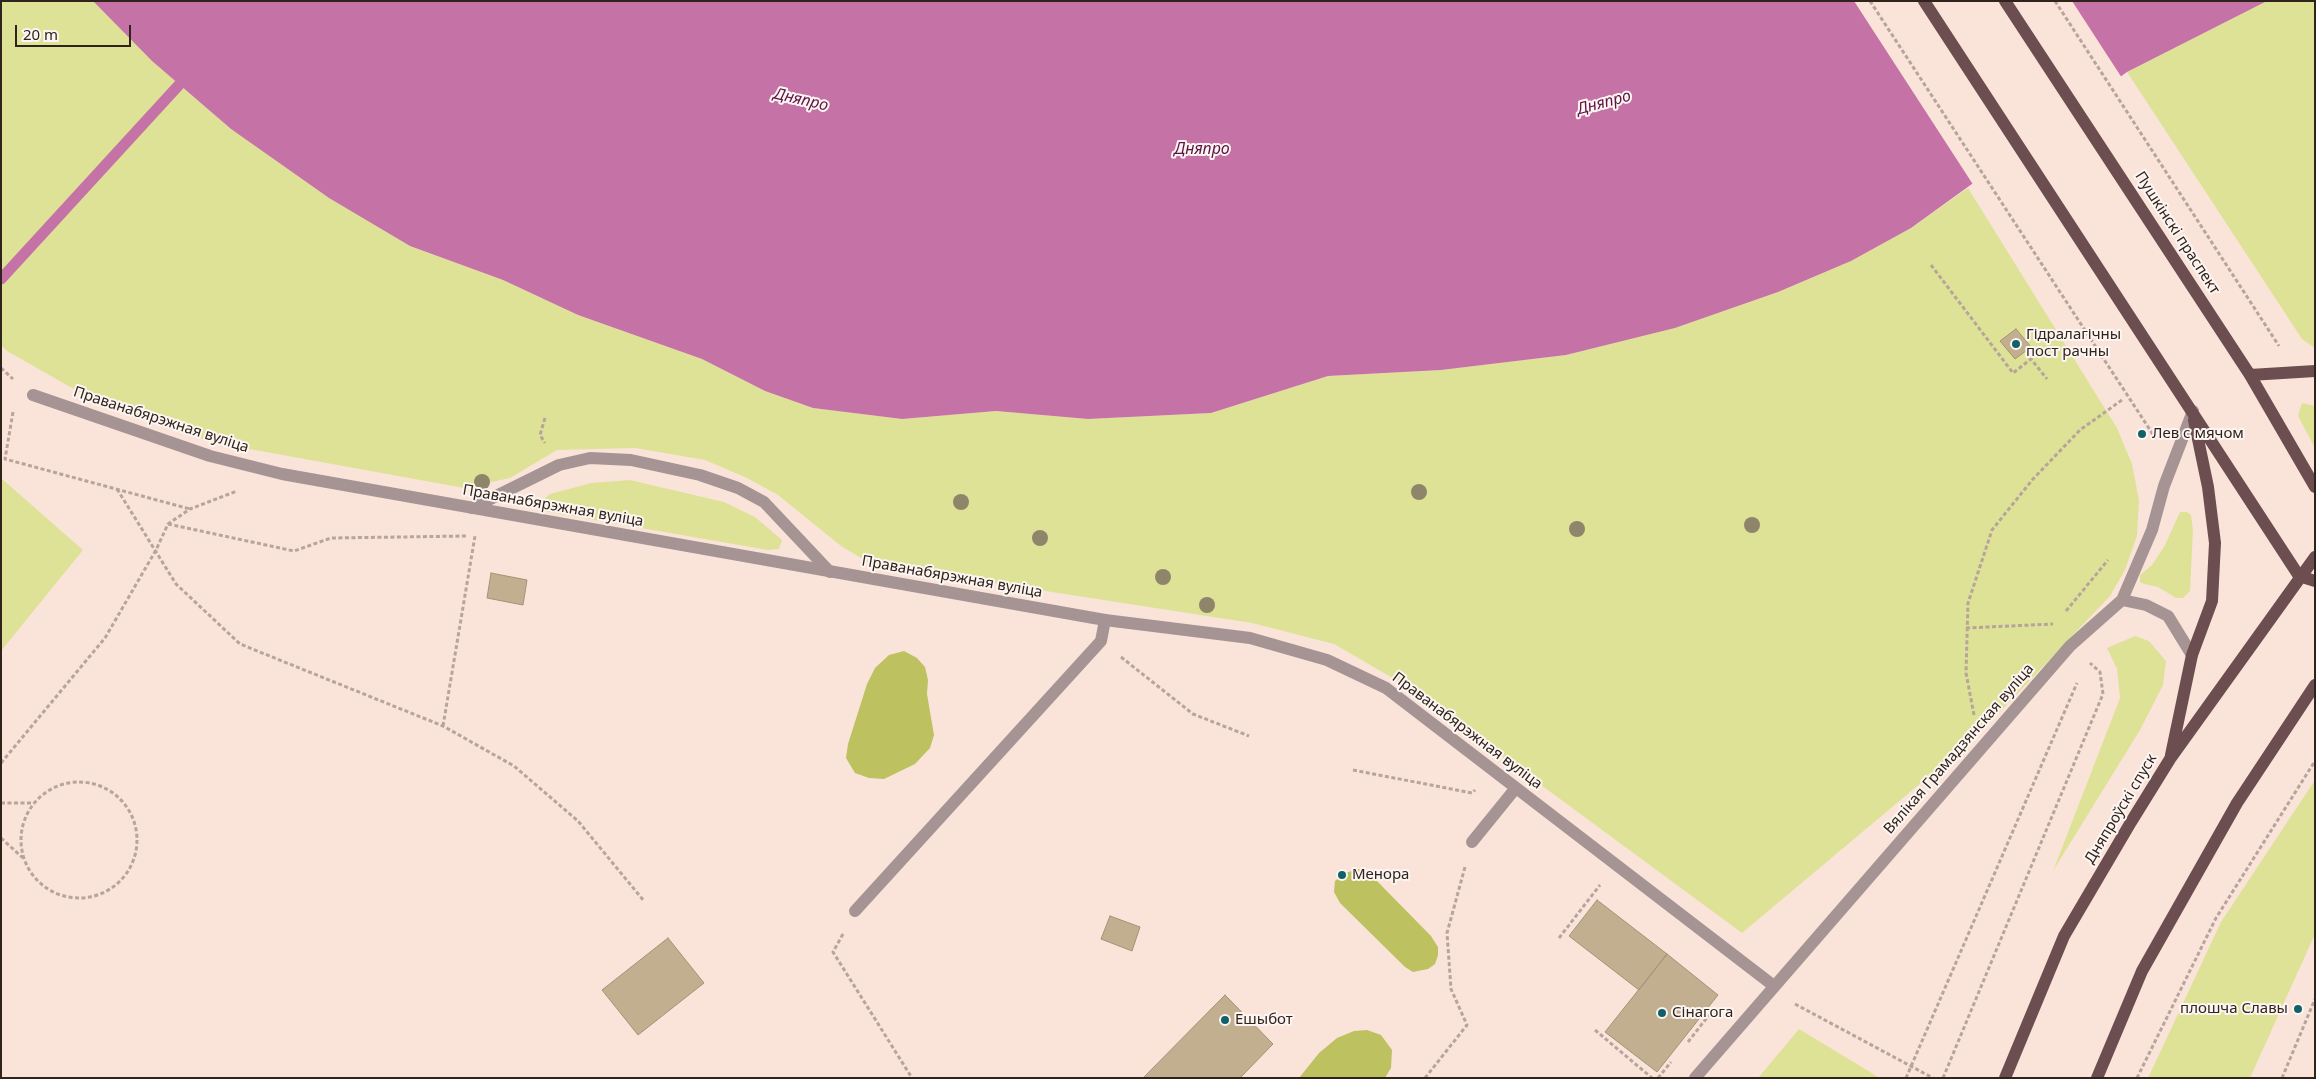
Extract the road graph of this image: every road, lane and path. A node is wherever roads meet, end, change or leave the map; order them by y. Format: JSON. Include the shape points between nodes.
{"nodes":[{"id":1,"x":1870,"y":1,"type":"edge"},
{"id":2,"x":1924,"y":1,"type":"edge"},
{"id":3,"x":2006,"y":1,"type":"edge"},
{"id":4,"x":2055,"y":1,"type":"edge"},
{"id":5,"x":1931,"y":265,"type":"dead end"},
{"id":6,"x":2284,"y":353,"type":"dead end"},
{"id":7,"x":2315,"y":371,"type":"edge"},
{"id":8,"x":2250,"y":375,"type":"junction"},
{"id":9,"x":2046,"y":379,"type":"dead end"},
{"id":10,"x":33,"y":395,"type":"dead end"},
{"id":11,"x":2122,"y":400,"type":"dead end"},
{"id":12,"x":15,"y":403,"type":"dead end"},
{"id":13,"x":2192,"y":411,"type":"junction"},
{"id":14,"x":2155,"y":438,"type":"dead end"},
{"id":15,"x":282,"y":474,"type":"junction"},
{"id":16,"x":2315,"y":487,"type":"edge"},
{"id":17,"x":117,"y":490,"type":"junction"},
{"id":18,"x":472,"y":508,"type":"junction"},
{"id":19,"x":190,"y":509,"type":"junction"},
{"id":20,"x":491,"y":512,"type":"junction"},
{"id":21,"x":168,"y":524,"type":"junction"},
{"id":22,"x":475,"y":536,"type":"junction"},
{"id":23,"x":156,"y":550,"type":"junction"},
{"id":24,"x":2114,"y":553,"type":"dead end"},
{"id":25,"x":2315,"y":557,"type":"edge"},
{"id":26,"x":830,"y":572,"type":"junction"},
{"id":27,"x":2299,"y":576,"type":"junction"},
{"id":28,"x":2315,"y":581,"type":"edge"},
{"id":29,"x":2122,"y":600,"type":"junction"},
{"id":30,"x":1106,"y":620,"type":"junction"},
{"id":31,"x":2056,"y":624,"type":"junction"},
{"id":32,"x":1966,"y":628,"type":"junction"},
{"id":33,"x":1101,"y":641,"type":"junction"},
{"id":34,"x":2070,"y":646,"type":"junction"},
{"id":35,"x":2192,"y":655,"type":"junction"},
{"id":36,"x":2315,"y":686,"type":"edge"},
{"id":37,"x":1975,"y":719,"type":"dead end"},
{"id":38,"x":443,"y":726,"type":"junction"},
{"id":39,"x":1249,"y":736,"type":"dead end"},
{"id":40,"x":2170,"y":759,"type":"junction"},
{"id":41,"x":2315,"y":761,"type":"edge"},
{"id":42,"x":1,"y":763,"type":"edge"},
{"id":43,"x":1353,"y":770,"type":"dead end"},
{"id":44,"x":1492,"y":771,"type":"junction"},
{"id":45,"x":1515,"y":789,"type":"junction"},
{"id":46,"x":1,"y":803,"type":"edge"},
{"id":47,"x":33,"y":803,"type":"junction"},
{"id":48,"x":1,"y":838,"type":"edge"},
{"id":49,"x":1472,"y":842,"type":"joint"},
{"id":50,"x":23,"y":858,"type":"junction"},
{"id":51,"x":1598,"y":887,"type":"dead end"},
{"id":52,"x":644,"y":901,"type":"dead end"},
{"id":53,"x":855,"y":911,"type":"joint"},
{"id":54,"x":1559,"y":938,"type":"dead end"},
{"id":55,"x":1774,"y":986,"type":"junction"},
{"id":56,"x":2315,"y":999,"type":"edge"},
{"id":57,"x":1798,"y":1006,"type":"dead end"},
{"id":58,"x":1709,"y":1015,"type":"dead end"},
{"id":59,"x":1595,"y":1030,"type":"dead end"},
{"id":60,"x":1696,"y":1031,"type":"dead end"},
{"id":61,"x":1910,"y":1066,"type":"junction"},
{"id":62,"x":912,"y":1078,"type":"edge"},
{"id":63,"x":1425,"y":1078,"type":"edge"},
{"id":64,"x":1652,"y":1078,"type":"edge"},
{"id":65,"x":1695,"y":1078,"type":"edge"},
{"id":66,"x":1906,"y":1078,"type":"edge"},
{"id":67,"x":1933,"y":1078,"type":"edge"},
{"id":68,"x":1943,"y":1078,"type":"edge"},
{"id":69,"x":2005,"y":1078,"type":"edge"},
{"id":70,"x":2097,"y":1078,"type":"edge"},
{"id":71,"x":2137,"y":1078,"type":"edge"},
{"id":72,"x":2282,"y":1078,"type":"edge"}],
"edges":[{"from":1,"to":14,"type":"path"},
{"from":2,"to":13,"type":"main road"},
{"from":3,"to":8,"type":"main road","name":"Пушкінскі праспект"},
{"from":4,"to":6,"type":"path"},
{"from":5,"to":9,"type":"path","via":[[2013,373],[2031,359]]},
{"from":7,"to":8,"type":"main road"},
{"from":8,"to":16,"type":"main road","name":"Пушкінскі праспект"},
{"from":10,"to":15,"type":"street","name":"Праванабярэжная вуліца","via":[[210,456]]},
{"from":11,"to":32,"type":"path","via":[[2080,430],[2033,479],[1992,530],[1968,603]]},
{"from":12,"to":17,"type":"path","via":[[5,459]]},
{"from":13,"to":27,"type":"main road"},
{"from":13,"to":29,"type":"street","name":"Вялікая Грамадзянская вуліца","via":[[2164,486],[2152,530]]},
{"from":13,"to":35,"type":"main road","via":[[2208,487],[2215,543],[2212,601]]},
{"from":15,"to":18,"type":"street","name":"Праванабярэжная вуліца"},
{"from":15,"to":19,"type":"path"},
{"from":17,"to":19,"type":"path"},
{"from":17,"to":23,"type":"path"},
{"from":18,"to":20,"type":"street","name":"Праванабярэжная вуліца"},
{"from":18,"to":26,"type":"street","via":[[559,465],[590,458],[631,460],[700,475],[738,488],[764,502]]},
{"from":19,"to":21,"type":"path"},
{"from":20,"to":22,"type":"path"},
{"from":20,"to":26,"type":"street","name":"Праванабярэжная вуліца"},
{"from":21,"to":22,"type":"path","via":[[294,551],[331,538]]},
{"from":21,"to":23,"type":"path"},
{"from":22,"to":38,"type":"path"},
{"from":23,"to":38,"type":"path","via":[[176,584],[240,644]]},
{"from":23,"to":42,"type":"path","via":[[105,638]]},
{"from":24,"to":31,"type":"path"},
{"from":25,"to":27,"type":"main road","name":"Дняпроўскі спуск"},
{"from":26,"to":30,"type":"street","name":"Праванабярэжная вуліца"},
{"from":27,"to":28,"type":"main road"},
{"from":27,"to":40,"type":"main road","name":"Дняпроўскі спуск"},
{"from":29,"to":34,"type":"street","name":"Вялікая Грамадзянская вуліца"},
{"from":29,"to":35,"type":"street","via":[[2146,605],[2168,616]]},
{"from":30,"to":33,"type":"street"},
{"from":30,"to":44,"type":"street","name":"Праванабярэжная вуліца","via":[[1250,638],[1327,660],[1386,688]]},
{"from":31,"to":32,"type":"path"},
{"from":31,"to":34,"type":"path"},
{"from":32,"to":37,"type":"path","via":[[1966,673]]},
{"from":33,"to":39,"type":"path","via":[[1193,714]]},
{"from":33,"to":53,"type":"street"},
{"from":34,"to":55,"type":"street","name":"Вялікая Грамадзянская вуліца"},
{"from":34,"to":61,"type":"path","via":[[2082,669]]},
{"from":34,"to":68,"type":"path","via":[[2100,672],[2103,694]]},
{"from":35,"to":40,"type":"main road"},
{"from":36,"to":70,"type":"main road","via":[[2237,803],[2142,972]]},
{"from":38,"to":52,"type":"path","via":[[514,766],[578,822]]},
{"from":40,"to":69,"type":"main road","name":"Дняпроўскі спуск","via":[[2064,936]]},
{"from":41,"to":71,"type":"path","via":[[2216,918]]},
{"from":43,"to":44,"type":"path","via":[[1472,793]]},
{"from":44,"to":45,"type":"street","name":"Праванабярэжная вуліца"},
{"from":45,"to":49,"type":"street"},
{"from":45,"to":55,"type":"street","name":"Праванабярэжная вуліца"},
{"from":46,"to":47,"type":"path"},
{"from":47,"to":50,"type":"path","via":[[23,820],[20,838]]},
{"from":47,"to":50,"type":"path","via":[[46,790],[63,783],[81,780],[99,784],[115,793],[127,806],[135,823],[138,841],[126,875],[112,888],[96,896],[78,899],[60,896],[44,887],[31,874]]},
{"from":48,"to":50,"type":"path"},
{"from":49,"to":63,"type":"path","via":[[1447,933],[1451,989],[1467,1025]]},
{"from":51,"to":54,"type":"path"},
{"from":53,"to":62,"type":"path","via":[[833,952]]},
{"from":55,"to":65,"type":"street","name":"Вялікая Грамадзянская вуліца"},
{"from":56,"to":72,"type":"path"},
{"from":57,"to":61,"type":"path"},
{"from":58,"to":60,"type":"path"},
{"from":59,"to":64,"type":"path"},
{"from":61,"to":66,"type":"path"},
{"from":61,"to":67,"type":"path"}]}
